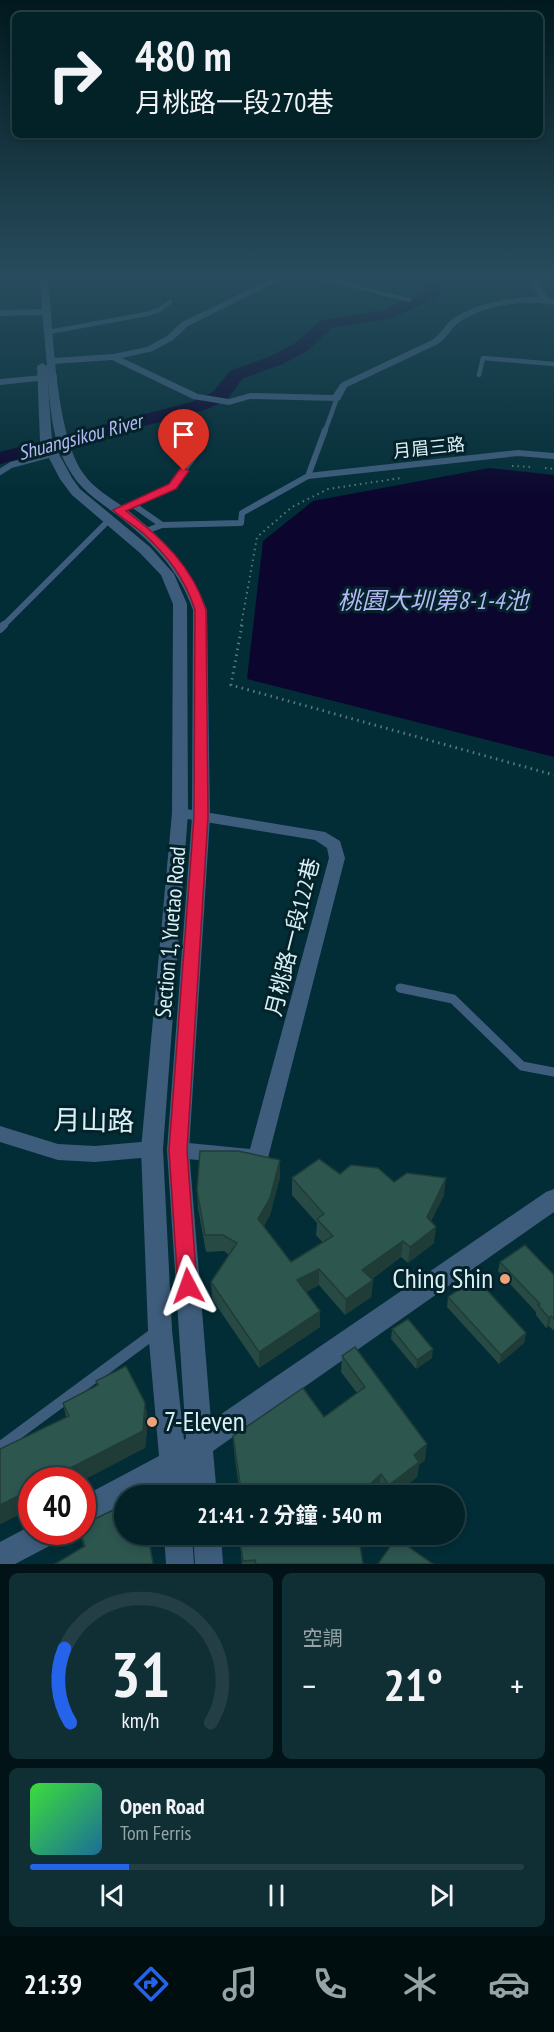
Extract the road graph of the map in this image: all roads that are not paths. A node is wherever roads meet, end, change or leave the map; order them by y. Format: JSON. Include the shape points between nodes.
{"nodes":[{"id":1,"x":46,"y":348,"type":"edge"},
{"id":2,"x":51,"y":348,"type":"edge"},
{"id":3,"x":152,"y":348,"type":"edge"},
{"id":4,"x":425,"y":348,"type":"edge"},
{"id":5,"x":113,"y":357,"type":"junction"},
{"id":6,"x":53,"y":361,"type":"junction"},
{"id":7,"x":554,"y":364,"type":"edge"},
{"id":8,"x":479,"y":375,"type":"dead end"},
{"id":9,"x":49,"y":377,"type":"junction"},
{"id":10,"x":0,"y":382,"type":"edge"},
{"id":11,"x":337,"y":398,"type":"junction"},
{"id":12,"x":55,"y":446,"type":"junction"},
{"id":13,"x":195,"y":455,"type":"dead end"},
{"id":14,"x":554,"y":456,"type":"edge"},
{"id":15,"x":0,"y":472,"type":"edge"},
{"id":16,"x":308,"y":476,"type":"junction"},
{"id":17,"x":120,"y":511,"type":"junction"},
{"id":18,"x":162,"y":525,"type":"junction"},
{"id":19,"x":146,"y":531,"type":"junction"},
{"id":20,"x":0,"y":629,"type":"edge"},
{"id":21,"x":180,"y":813,"type":"junction"},
{"id":22,"x":201,"y":817,"type":"junction"},
{"id":23,"x":399,"y":988,"type":"dead end"},
{"id":24,"x":554,"y":1072,"type":"edge"},
{"id":25,"x":0,"y":1134,"type":"edge"},
{"id":26,"x":152,"y":1149,"type":"junction"},
{"id":27,"x":178,"y":1150,"type":"junction"},
{"id":28,"x":554,"y":1199,"type":"edge"},
{"id":29,"x":160,"y":1329,"type":"junction"},
{"id":30,"x":198,"y":1445,"type":"junction"},
{"id":31,"x":0,"y":1447,"type":"edge"},
{"id":32,"x":173,"y":1462,"type":"junction"},
{"id":33,"x":175,"y":1485,"type":"edge"},
{"id":34,"x":202,"y":1485,"type":"edge"},
{"id":35,"x":96,"y":1504,"type":"edge"},
{"id":36,"x":23,"y":1545,"type":"edge"},
{"id":37,"x":179,"y":1545,"type":"edge"},
{"id":38,"x":208,"y":1545,"type":"edge"},
{"id":39,"x":0,"y":1557,"type":"edge"},
{"id":40,"x":180,"y":1564,"type":"edge"},
{"id":41,"x":209,"y":1564,"type":"edge"}],
"edges":[{"from":1,"to":9,"type":"street","name":"Section 1, Yuetao Road"},
{"from":2,"to":6,"type":"street","name":"Section 1, Yuetao Road"},
{"from":3,"to":5,"type":"street"},
{"from":4,"to":11,"type":"street","via":[[344,385]]},
{"from":5,"to":6,"type":"street"},
{"from":5,"to":11,"type":"street","via":[[196,397],[229,402],[250,396]]},
{"from":6,"to":9,"type":"street","name":"Section 1, Yuetao Road"},
{"from":7,"to":8,"type":"lane","via":[[483,358]]},
{"from":9,"to":10,"type":"street"},
{"from":9,"to":12,"type":"street","name":"Section 1, Yuetao Road","via":[[57,414]]},
{"from":9,"to":12,"type":"street","name":"Section 1, Yuetao Road","via":[[43,415]]},
{"from":11,"to":16,"type":"lane"},
{"from":12,"to":15,"type":"lane"},
{"from":12,"to":17,"type":"street","name":"Section 1, Yuetao Road","via":[[66,479]]},
{"from":13,"to":17,"type":"lane","via":[[172,487]]},
{"from":14,"to":16,"type":"lane","name":"月眉三路","via":[[518,453]]},
{"from":16,"to":18,"type":"lane","name":"月眉三路","via":[[251,506],[242,513],[241,523]]},
{"from":17,"to":18,"type":"lane"},
{"from":17,"to":19,"type":"street","name":"Section 1, Yuetao Road"},
{"from":17,"to":20,"type":"lane"},
{"from":17,"to":21,"type":"street","name":"Section 1, Yuetao Road","via":[[145,550],[167,574],[180,604]]},
{"from":18,"to":19,"type":"lane","name":"月眉三路"},
{"from":19,"to":22,"type":"street","name":"Section 1, Yuetao Road","via":[[180,565],[194,588],[200,610]]},
{"from":21,"to":22,"type":"street","name":"月桃路一段122巷"},
{"from":21,"to":26,"type":"street","name":"Section 1, Yuetao Road"},
{"from":22,"to":27,"type":"street","name":"Section 1, Yuetao Road"},
{"from":22,"to":27,"type":"street","name":"月桃路一段122巷","via":[[319,836],[334,845],[338,858],[258,1158]]},
{"from":23,"to":24,"type":"lane","via":[[453,999],[522,1066]]},
{"from":25,"to":26,"type":"street","name":"月山路","via":[[57,1152],[95,1154]]},
{"from":26,"to":27,"type":"street"},
{"from":26,"to":29,"type":"street","name":"Section 1, Yuetao Road"},
{"from":27,"to":30,"type":"street","name":"Section 1, Yuetao Road"},
{"from":28,"to":30,"type":"street"},
{"from":29,"to":31,"type":"lane"},
{"from":29,"to":32,"type":"street","name":"Section 1, Yuetao Road"},
{"from":30,"to":32,"type":"street"},
{"from":30,"to":34,"type":"street","name":"Section 1, Yuetao Road"},
{"from":32,"to":33,"type":"street","name":"Section 1, Yuetao Road"},
{"from":32,"to":35,"type":"street"},
{"from":36,"to":39,"type":"street"},
{"from":37,"to":40,"type":"street"},
{"from":38,"to":41,"type":"street"}]}
